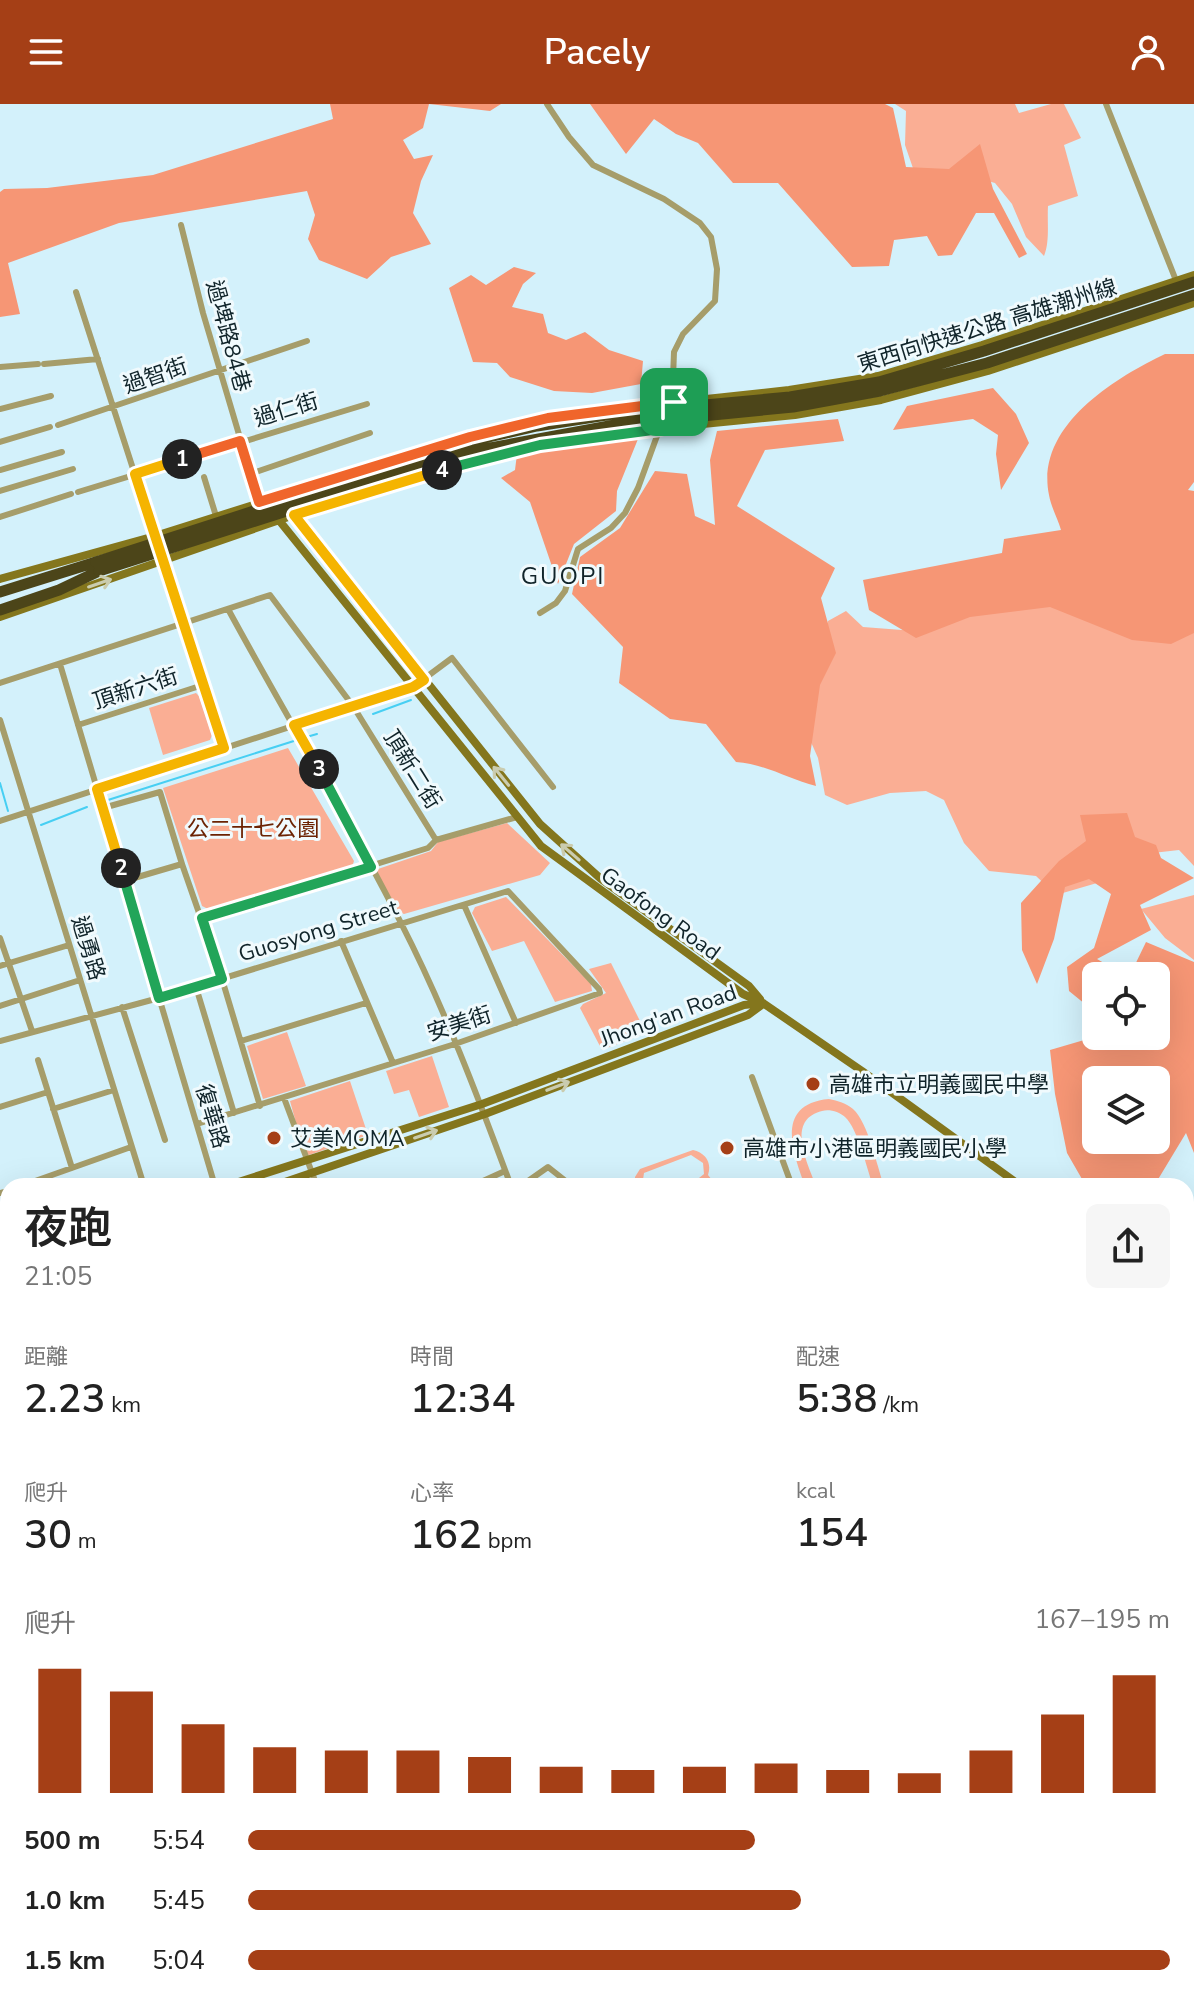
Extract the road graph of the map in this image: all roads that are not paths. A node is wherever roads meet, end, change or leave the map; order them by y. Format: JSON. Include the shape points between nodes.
{"nodes":[{"id":1,"x":547,"y":104,"type":"edge"},
{"id":2,"x":1106,"y":104,"type":"edge"},
{"id":3,"x":181,"y":225,"type":"dead end"},
{"id":4,"x":1194,"y":275,"type":"edge"},
{"id":5,"x":1176,"y":281,"type":"junction"},
{"id":6,"x":1194,"y":282,"type":"edge"},
{"id":7,"x":76,"y":292,"type":"dead end"},
{"id":8,"x":1194,"y":295,"type":"edge"},
{"id":9,"x":1190,"y":304,"type":"edge"},
{"id":10,"x":307,"y":341,"type":"dead end"},
{"id":11,"x":98,"y":359,"type":"junction"},
{"id":12,"x":0,"y":367,"type":"edge"},
{"id":13,"x":219,"y":371,"type":"junction"},
{"id":14,"x":51,"y":396,"type":"dead end"},
{"id":15,"x":674,"y":402,"type":"junction"},
{"id":16,"x":367,"y":404,"type":"dead end"},
{"id":17,"x":113,"y":408,"type":"junction"},
{"id":18,"x":0,"y":409,"type":"edge"},
{"id":19,"x":58,"y":425,"type":"dead end"},
{"id":20,"x":50,"y":427,"type":"dead end"},
{"id":21,"x":660,"y":429,"type":"junction"},
{"id":22,"x":370,"y":433,"type":"dead end"},
{"id":23,"x":240,"y":441,"type":"junction"},
{"id":24,"x":0,"y":442,"type":"edge"},
{"id":25,"x":62,"y":452,"type":"dead end"},
{"id":26,"x":73,"y":469,"type":"dead end"},
{"id":27,"x":0,"y":470,"type":"edge"},
{"id":28,"x":135,"y":474,"type":"junction"},
{"id":29,"x":250,"y":474,"type":"junction"},
{"id":30,"x":204,"y":477,"type":"dead end"},
{"id":31,"x":1,"y":488,"type":"edge"},
{"id":32,"x":277,"y":496,"type":"junction"},
{"id":33,"x":259,"y":502,"type":"junction"},
{"id":34,"x":294,"y":515,"type":"junction"},
{"id":35,"x":216,"y":516,"type":"junction"},
{"id":36,"x":0,"y":517,"type":"edge"},
{"id":37,"x":279,"y":520,"type":"junction"},
{"id":38,"x":155,"y":536,"type":"junction"},
{"id":39,"x":163,"y":560,"type":"junction"},
{"id":40,"x":97,"y":567,"type":"junction"},
{"id":41,"x":0,"y":579,"type":"edge"},
{"id":42,"x":0,"y":590,"type":"edge"},
{"id":43,"x":0,"y":602,"type":"edge"},
{"id":44,"x":228,"y":609,"type":"junction"},
{"id":45,"x":0,"y":610,"type":"edge"},
{"id":46,"x":540,"y":613,"type":"dead end"},
{"id":47,"x":0,"y":617,"type":"edge"},
{"id":48,"x":183,"y":624,"type":"junction"},
{"id":49,"x":60,"y":664,"type":"junction"},
{"id":50,"x":424,"y":680,"type":"junction"},
{"id":51,"x":0,"y":683,"type":"edge"},
{"id":52,"x":203,"y":685,"type":"junction"},
{"id":53,"x":413,"y":687,"type":"junction"},
{"id":54,"x":353,"y":706,"type":"junction"},
{"id":55,"x":0,"y":720,"type":"edge"},
{"id":56,"x":78,"y":725,"type":"junction"},
{"id":57,"x":294,"y":725,"type":"junction"},
{"id":58,"x":224,"y":748,"type":"junction"},
{"id":59,"x":553,"y":787,"type":"dead end"},
{"id":60,"x":97,"y":789,"type":"junction"},
{"id":61,"x":103,"y":808,"type":"junction"},
{"id":62,"x":28,"y":812,"type":"junction"},
{"id":63,"x":517,"y":817,"type":"junction"},
{"id":64,"x":0,"y":821,"type":"edge"},
{"id":65,"x":436,"y":840,"type":"junction"},
{"id":66,"x":182,"y":864,"type":"junction"},
{"id":67,"x":371,"y":867,"type":"junction"},
{"id":68,"x":124,"y":881,"type":"junction"},
{"id":69,"x":508,"y":891,"type":"joint"},
{"id":70,"x":464,"y":905,"type":"junction"},
{"id":71,"x":202,"y":918,"type":"junction"},
{"id":72,"x":402,"y":923,"type":"junction"},
{"id":73,"x":0,"y":938,"type":"edge"},
{"id":74,"x":341,"y":941,"type":"junction"},
{"id":75,"x":69,"y":945,"type":"junction"},
{"id":76,"x":9,"y":963,"type":"junction"},
{"id":77,"x":0,"y":966,"type":"edge"},
{"id":78,"x":222,"y":979,"type":"junction"},
{"id":79,"x":80,"y":980,"type":"junction"},
{"id":80,"x":196,"y":987,"type":"junction"},
{"id":81,"x":159,"y":998,"type":"junction"},
{"id":82,"x":21,"y":999,"type":"junction"},
{"id":83,"x":366,"y":1003,"type":"junction"},
{"id":84,"x":763,"y":1003,"type":"junction"},
{"id":85,"x":0,"y":1006,"type":"edge"},
{"id":86,"x":122,"y":1007,"type":"junction"},
{"id":87,"x":91,"y":1015,"type":"junction"},
{"id":88,"x":516,"y":1023,"type":"junction"},
{"id":89,"x":32,"y":1031,"type":"junction"},
{"id":90,"x":0,"y":1041,"type":"edge"},
{"id":91,"x":241,"y":1041,"type":"junction"},
{"id":92,"x":455,"y":1044,"type":"junction"},
{"id":93,"x":38,"y":1060,"type":"dead end"},
{"id":94,"x":393,"y":1063,"type":"junction"},
{"id":95,"x":752,"y":1077,"type":"dead end"},
{"id":96,"x":114,"y":1090,"type":"junction"},
{"id":97,"x":48,"y":1092,"type":"junction"},
{"id":98,"x":284,"y":1098,"type":"junction"},
{"id":99,"x":482,"y":1104,"type":"junction"},
{"id":100,"x":260,"y":1106,"type":"junction"},
{"id":101,"x":0,"y":1107,"type":"edge"},
{"id":102,"x":53,"y":1109,"type":"junction"},
{"id":103,"x":234,"y":1113,"type":"junction"},
{"id":104,"x":485,"y":1114,"type":"junction"},
{"id":105,"x":197,"y":1124,"type":"junction"},
{"id":106,"x":165,"y":1140,"type":"dead end"},
{"id":107,"x":131,"y":1147,"type":"junction"},
{"id":108,"x":307,"y":1162,"type":"junction"},
{"id":109,"x":72,"y":1168,"type":"junction"},
{"id":110,"x":505,"y":1171,"type":"junction"},
{"id":111,"x":313,"y":1173,"type":"junction"},
{"id":112,"x":44,"y":1178,"type":"edge"},
{"id":113,"x":141,"y":1178,"type":"edge"},
{"id":114,"x":213,"y":1178,"type":"edge"},
{"id":115,"x":253,"y":1178,"type":"edge"},
{"id":116,"x":298,"y":1178,"type":"edge"},
{"id":117,"x":315,"y":1178,"type":"edge"},
{"id":118,"x":490,"y":1178,"type":"edge"},
{"id":119,"x":508,"y":1178,"type":"edge"},
{"id":120,"x":532,"y":1178,"type":"edge"},
{"id":121,"x":562,"y":1178,"type":"edge"},
{"id":122,"x":789,"y":1178,"type":"edge"},
{"id":123,"x":1010,"y":1178,"type":"edge"}],
"edges":[{"from":1,"to":15,"type":"street","via":[[593,165],[664,199],[711,237],[715,301],[683,334],[674,352]]},
{"from":2,"to":5,"type":"street"},
{"from":3,"to":13,"type":"street","name":"過埤路84巷"},
{"from":4,"to":5,"type":"street"},
{"from":5,"to":9,"type":"street"},
{"from":5,"to":15,"type":"street","via":[[878,376]]},
{"from":6,"to":40,"type":"highway","name":"東西向快速公路 高雄潮州線","bridge":true,"via":[[879,382],[790,397],[619,413],[471,441]]},
{"from":7,"to":11,"type":"street"},
{"from":8,"to":40,"type":"highway","name":"東西向快速公路 高雄潮州線","bridge":true,"via":[[987,363],[880,391],[793,407],[620,424],[474,451]]},
{"from":9,"to":21,"type":"street","via":[[988,371],[881,400]]},
{"from":10,"to":13,"type":"street","name":"過智街"},
{"from":11,"to":12,"type":"street"},
{"from":11,"to":17,"type":"street"},
{"from":13,"to":17,"type":"street","name":"過智街"},
{"from":13,"to":23,"type":"street","name":"過埤路84巷"},
{"from":14,"to":18,"type":"street"},
{"from":15,"to":21,"type":"street"},
{"from":15,"to":32,"type":"street","via":[[548,418]]},
{"from":16,"to":23,"type":"street","name":"過仁街"},
{"from":17,"to":19,"type":"street","name":"過智街"},
{"from":17,"to":28,"type":"street"},
{"from":20,"to":24,"type":"street"},
{"from":21,"to":34,"type":"street","via":[[540,445],[476,460]]},
{"from":21,"to":46,"type":"street","via":[[625,513],[578,549],[565,591]]},
{"from":22,"to":29,"type":"street"},
{"from":23,"to":28,"type":"street","name":"過仁街"},
{"from":23,"to":29,"type":"street","name":"過埤路84巷"},
{"from":25,"to":27,"type":"street"},
{"from":26,"to":31,"type":"street"},
{"from":28,"to":36,"type":"street","name":"過仁街"},
{"from":28,"to":38,"type":"street"},
{"from":29,"to":33,"type":"street","name":"過埤路84巷"},
{"from":30,"to":35,"type":"street"},
{"from":32,"to":33,"type":"street"},
{"from":32,"to":34,"type":"street","name":"Gaofong Road"},
{"from":33,"to":35,"type":"street"},
{"from":33,"to":37,"type":"street","name":"Gaofong Road"},
{"from":34,"to":37,"type":"street"},
{"from":34,"to":50,"type":"street","name":"Gaofong Road"},
{"from":35,"to":38,"type":"street"},
{"from":37,"to":39,"type":"street"},
{"from":37,"to":53,"type":"street","name":"Gaofong Road"},
{"from":38,"to":39,"type":"street"},
{"from":38,"to":41,"type":"street"},
{"from":47,"to":39,"type":"street","one_way":true},
{"from":39,"to":48,"type":"street"},
{"from":40,"to":42,"type":"highway"},
{"from":40,"to":43,"type":"highway","name":"東西向快速公路 高雄潮州線"},
{"from":40,"to":45,"type":"highway","via":[[59,590]]},
{"from":44,"to":48,"type":"street"},
{"from":44,"to":54,"type":"street","name":"頂新二街","via":[[270,595]]},
{"from":44,"to":57,"type":"street"},
{"from":48,"to":49,"type":"street"},
{"from":48,"to":52,"type":"street"},
{"from":49,"to":51,"type":"street"},
{"from":49,"to":56,"type":"street","name":"復華路"},
{"from":50,"to":53,"type":"street"},
{"from":50,"to":59,"type":"street","via":[[452,658]]},
{"from":84,"to":50,"type":"street","name":"Gaofong Road","one_way":true,"via":[[749,986],[601,879],[552,836]]},
{"from":52,"to":56,"type":"street","name":"頂新六街"},
{"from":52,"to":58,"type":"street"},
{"from":53,"to":54,"type":"street"},
{"from":53,"to":63,"type":"street","name":"Gaofong Road"},
{"from":54,"to":57,"type":"street"},
{"from":54,"to":65,"type":"street","name":"頂新二街"},
{"from":55,"to":62,"type":"street","name":"過勇路"},
{"from":56,"to":60,"type":"street","name":"復華路"},
{"from":57,"to":58,"type":"street"},
{"from":57,"to":67,"type":"street"},
{"from":58,"to":60,"type":"street"},
{"from":60,"to":61,"type":"street","name":"復華路"},
{"from":60,"to":62,"type":"street"},
{"from":61,"to":66,"type":"street","via":[[160,792]]},
{"from":61,"to":68,"type":"street","name":"復華路"},
{"from":62,"to":64,"type":"street"},
{"from":62,"to":75,"type":"street","name":"過勇路"},
{"from":63,"to":65,"type":"street"},
{"from":63,"to":84,"type":"street","name":"Gaofong Road","via":[[541,846],[595,888]]},
{"from":65,"to":67,"type":"street","name":"頂新二街","via":[[428,848]]},
{"from":66,"to":68,"type":"street"},
{"from":66,"to":71,"type":"street"},
{"from":67,"to":71,"type":"street","name":"頂新二街"},
{"from":67,"to":72,"type":"street"},
{"from":68,"to":81,"type":"street","name":"復華路"},
{"from":69,"to":70,"type":"street","name":"Guosyong Street"},
{"from":69,"to":88,"type":"street","name":"安美街","via":[[600,993]]},
{"from":70,"to":72,"type":"street","name":"Guosyong Street"},
{"from":70,"to":88,"type":"street"},
{"from":71,"to":78,"type":"street"},
{"from":72,"to":74,"type":"street","name":"Guosyong Street"},
{"from":72,"to":92,"type":"street"},
{"from":73,"to":76,"type":"street"},
{"from":74,"to":78,"type":"street","name":"Guosyong Street"},
{"from":74,"to":83,"type":"street"},
{"from":75,"to":76,"type":"street"},
{"from":75,"to":79,"type":"street","name":"過勇路"},
{"from":76,"to":77,"type":"street"},
{"from":76,"to":82,"type":"street"},
{"from":78,"to":80,"type":"street","name":"Guosyong Street"},
{"from":78,"to":91,"type":"street"},
{"from":79,"to":82,"type":"street"},
{"from":79,"to":87,"type":"street","name":"過勇路"},
{"from":80,"to":81,"type":"street","name":"Guosyong Street"},
{"from":80,"to":103,"type":"street"},
{"from":81,"to":86,"type":"street","name":"Guosyong Street"},
{"from":81,"to":105,"type":"street","name":"復華路"},
{"from":82,"to":85,"type":"street"},
{"from":82,"to":89,"type":"street"},
{"from":83,"to":91,"type":"street"},
{"from":83,"to":94,"type":"street"},
{"from":84,"to":99,"type":"street","name":"Jhong'an Road","via":[[744,1005]]},
{"from":104,"to":84,"type":"street","name":"Jhong'an Road","one_way":true,"via":[[748,1015]]},
{"from":84,"to":123,"type":"street","name":"Gaofong Road"},
{"from":86,"to":87,"type":"street","name":"Guosyong Street"},
{"from":86,"to":106,"type":"street"},
{"from":87,"to":89,"type":"street","name":"Guosyong Street"},
{"from":87,"to":96,"type":"street","name":"過勇路"},
{"from":88,"to":92,"type":"street","name":"安美街"},
{"from":89,"to":90,"type":"street","name":"Guosyong Street"},
{"from":91,"to":100,"type":"street"},
{"from":92,"to":94,"type":"street","name":"安美街"},
{"from":92,"to":99,"type":"street"},
{"from":93,"to":97,"type":"street"},
{"from":94,"to":98,"type":"street","name":"安美街"},
{"from":95,"to":122,"type":"street"},
{"from":96,"to":102,"type":"street"},
{"from":96,"to":107,"type":"street","name":"過勇路"},
{"from":97,"to":101,"type":"street"},
{"from":97,"to":102,"type":"street"},
{"from":98,"to":100,"type":"street","name":"安美街"},
{"from":98,"to":108,"type":"street"},
{"from":99,"to":104,"type":"street"},
{"from":99,"to":108,"type":"street","name":"Jhong'an Road"},
{"from":100,"to":103,"type":"street","name":"安美街"},
{"from":102,"to":109,"type":"street"},
{"from":103,"to":105,"type":"street","name":"安美街"},
{"from":104,"to":110,"type":"street"},
{"from":111,"to":104,"type":"street","name":"Jhong'an Road","one_way":true},
{"from":105,"to":114,"type":"street","name":"復華路"},
{"from":107,"to":109,"type":"street"},
{"from":107,"to":113,"type":"street","name":"過勇路"},
{"from":108,"to":111,"type":"street"},
{"from":108,"to":115,"type":"street","name":"Jhong'an Road"},
{"from":109,"to":112,"type":"street"},
{"from":110,"to":118,"type":"street"},
{"from":110,"to":119,"type":"street"},
{"from":111,"to":116,"type":"street","name":"Jhong'an Road"},
{"from":111,"to":117,"type":"street"},
{"from":120,"to":121,"type":"street","via":[[548,1167]]}]}
